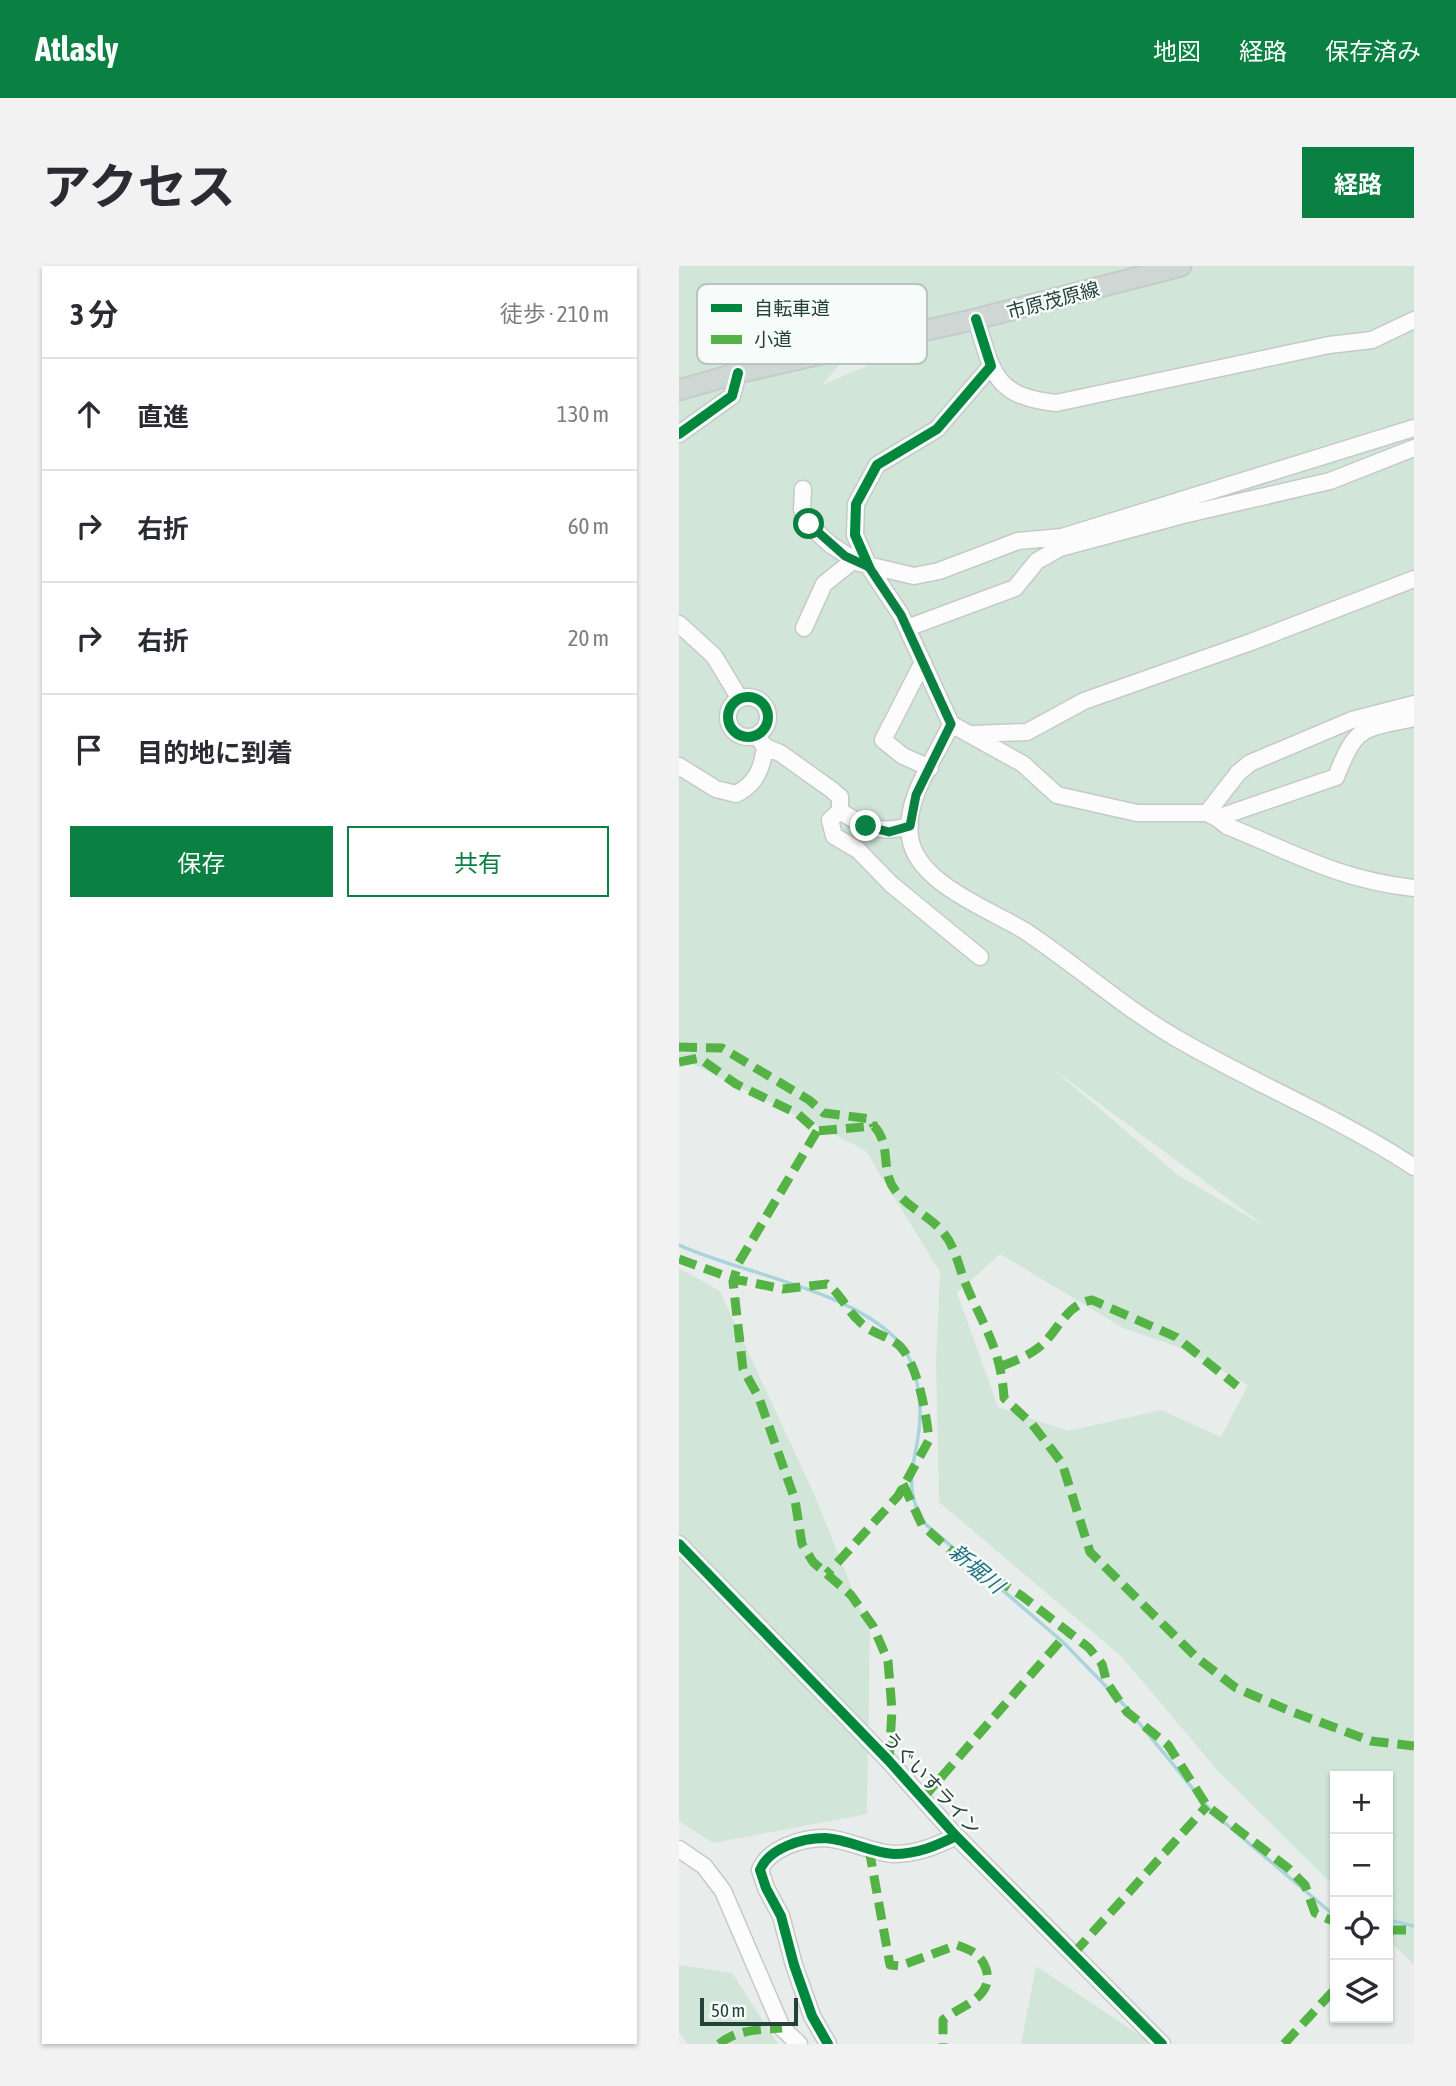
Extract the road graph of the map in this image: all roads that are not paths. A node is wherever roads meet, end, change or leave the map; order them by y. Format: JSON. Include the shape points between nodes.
{"nodes":[{"id":1,"x":1181,"y":266,"type":"edge"},
{"id":2,"x":976,"y":320,"type":"junction"},
{"id":3,"x":1414,"y":320,"type":"edge"},
{"id":4,"x":927,"y":331,"type":"edge"},
{"id":5,"x":778,"y":364,"type":"edge"},
{"id":6,"x":991,"y":366,"type":"junction"},
{"id":7,"x":738,"y":373,"type":"junction"},
{"id":8,"x":679,"y":390,"type":"edge"},
{"id":9,"x":1414,"y":428,"type":"edge"},
{"id":10,"x":679,"y":434,"type":"edge"},
{"id":11,"x":1414,"y":448,"type":"edge"},
{"id":12,"x":803,"y":488,"type":"dead end"},
{"id":13,"x":861,"y":564,"type":"junction"},
{"id":14,"x":1414,"y":579,"type":"edge"},
{"id":15,"x":679,"y":624,"type":"edge"},
{"id":16,"x":804,"y":628,"type":"dead end"},
{"id":17,"x":907,"y":628,"type":"junction"},
{"id":18,"x":923,"y":663,"type":"junction"},
{"id":19,"x":740,"y":699,"type":"junction"},
{"id":20,"x":1414,"y":704,"type":"edge"},
{"id":21,"x":1414,"y":718,"type":"edge"},
{"id":22,"x":951,"y":724,"type":"junction"},
{"id":23,"x":971,"y":735,"type":"junction"},
{"id":24,"x":761,"y":741,"type":"junction"},
{"id":25,"x":679,"y":766,"type":"edge"},
{"id":26,"x":930,"y":768,"type":"junction"},
{"id":27,"x":840,"y":811,"type":"junction"},
{"id":28,"x":1212,"y":815,"type":"junction"},
{"id":29,"x":910,"y":826,"type":"junction"},
{"id":30,"x":1414,"y":888,"type":"edge"},
{"id":31,"x":980,"y":957,"type":"dead end"},
{"id":32,"x":1414,"y":1167,"type":"edge"},
{"id":33,"x":679,"y":1544,"type":"edge"},
{"id":34,"x":956,"y":1836,"type":"junction"},
{"id":35,"x":679,"y":1849,"type":"edge"},
{"id":36,"x":799,"y":2044,"type":"edge"},
{"id":37,"x":828,"y":2044,"type":"edge"},
{"id":38,"x":1162,"y":2044,"type":"edge"}],
"edges":[{"from":1,"to":2,"type":"main road","name":"市原茂原線"},
{"from":2,"to":4,"type":"main road","name":"市原茂原線"},
{"from":2,"to":6,"type":"street"},
{"from":3,"to":6,"type":"street","via":[[1372,340],[1329,345],[1056,403],[1009,392]]},
{"from":5,"to":7,"type":"main road","name":"市原茂原線"},
{"from":6,"to":13,"type":"street","via":[[937,429],[877,465],[856,504],[855,536]]},
{"from":7,"to":8,"type":"main road","name":"市原茂原線"},
{"from":7,"to":10,"type":"street","via":[[733,396]]},
{"from":9,"to":13,"type":"street","via":[[1062,537],[1018,541],[939,571],[914,576]]},
{"from":11,"to":17,"type":"street","via":[[1330,481],[1060,548],[1037,561],[1016,587]]},
{"from":12,"to":13,"type":"street","via":[[801,510],[809,524]]},
{"from":13,"to":16,"type":"street","via":[[824,584]]},
{"from":13,"to":17,"type":"street"},
{"from":14,"to":23,"type":"street","via":[[1084,701],[1027,732]]},
{"from":15,"to":19,"type":"street","via":[[714,656]]},
{"from":17,"to":18,"type":"street"},
{"from":18,"to":22,"type":"street"},
{"from":18,"to":26,"type":"street","via":[[883,740],[903,756]]},
{"from":19,"to":24,"type":"street","via":[[755,698],[766,709]]},
{"from":19,"to":24,"type":"street","via":[[729,710],[730,726],[741,736]]},
{"from":20,"to":28,"type":"street","via":[[1352,720],[1250,763],[1238,773]]},
{"from":21,"to":28,"type":"street","via":[[1362,730],[1350,741],[1336,777]]},
{"from":22,"to":23,"type":"street"},
{"from":22,"to":26,"type":"street"},
{"from":23,"to":28,"type":"street","via":[[1023,764],[1057,795],[1137,813]]},
{"from":24,"to":25,"type":"street","via":[[763,764],[751,786],[736,794],[716,789]]},
{"from":24,"to":27,"type":"street","via":[[840,797]]},
{"from":26,"to":29,"type":"street","via":[[916,795]]},
{"from":27,"to":29,"type":"street","via":[[889,832]]},
{"from":27,"to":31,"type":"street","via":[[830,820],[834,835],[858,850],[891,884]]},
{"from":28,"to":30,"type":"street","via":[[1227,826],[1329,870],[1372,883]]},
{"from":29,"to":32,"type":"street","via":[[909,838],[918,860],[935,878],[1025,932],[1175,1038],[1341,1123]]},
{"from":33,"to":34,"type":"street","name":"うぐいすライン"},
{"from":34,"to":37,"type":"street","via":[[931,1849],[894,1854],[825,1838],[780,1848],[764,1860],[760,1870],[766,1888],[781,1916],[812,2016]]},
{"from":34,"to":38,"type":"street","name":"うぐいすライン"},
{"from":35,"to":36,"type":"street","via":[[704,1866],[723,1891],[782,2028]]}]}
